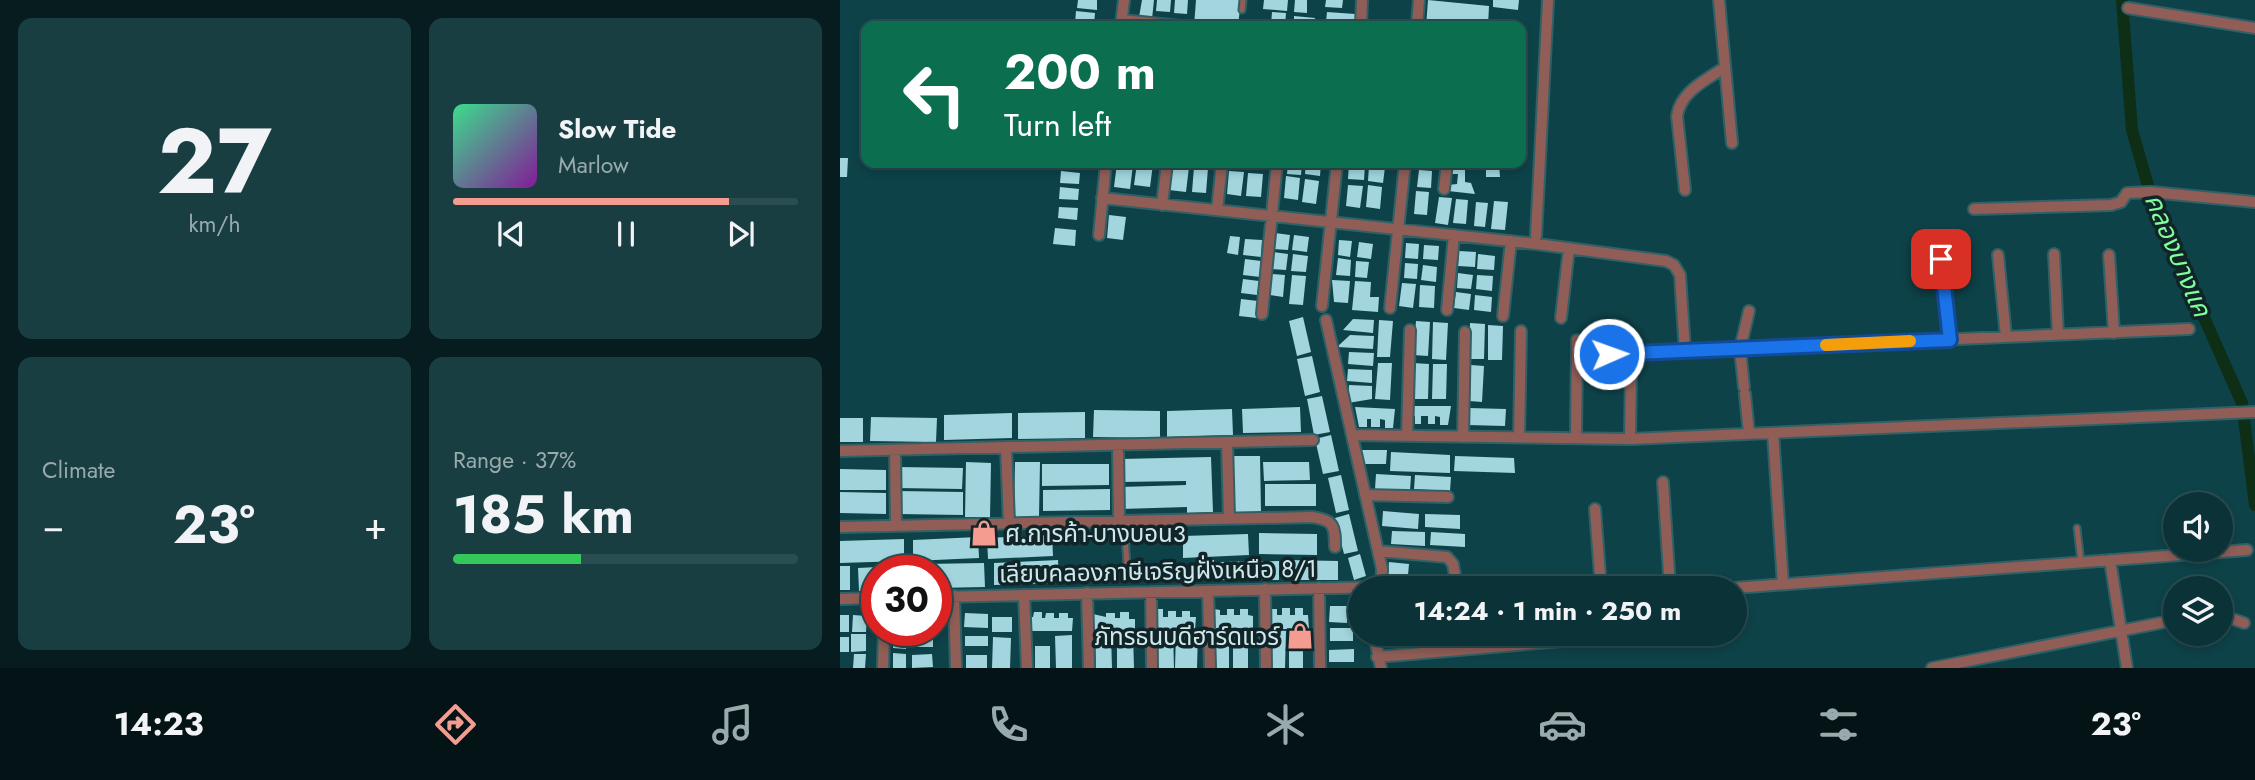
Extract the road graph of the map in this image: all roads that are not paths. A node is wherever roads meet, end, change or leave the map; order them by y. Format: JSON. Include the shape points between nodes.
{"nodes":[{"id":1,"x":1124,"y":0,"type":"edge"},
{"id":2,"x":1243,"y":0,"type":"edge"},
{"id":3,"x":1362,"y":0,"type":"edge"},
{"id":4,"x":1419,"y":0,"type":"edge"},
{"id":5,"x":1548,"y":0,"type":"edge"},
{"id":6,"x":1718,"y":0,"type":"edge"},
{"id":7,"x":2128,"y":8,"type":"dead end"},
{"id":8,"x":1242,"y":10,"type":"dead end"},
{"id":9,"x":1122,"y":21,"type":"edge"},
{"id":10,"x":1362,"y":21,"type":"edge"},
{"id":11,"x":1418,"y":21,"type":"edge"},
{"id":12,"x":2255,"y":28,"type":"edge"},
{"id":13,"x":1725,"y":67,"type":"junction"},
{"id":14,"x":1732,"y":143,"type":"dead end"},
{"id":15,"x":1105,"y":168,"type":"edge"},
{"id":16,"x":1166,"y":168,"type":"edge"},
{"id":17,"x":1221,"y":168,"type":"edge"},
{"id":18,"x":1276,"y":168,"type":"edge"},
{"id":19,"x":1336,"y":168,"type":"edge"},
{"id":20,"x":1404,"y":168,"type":"edge"},
{"id":21,"x":1446,"y":168,"type":"edge"},
{"id":22,"x":1444,"y":189,"type":"dead end"},
{"id":23,"x":1685,"y":190,"type":"dead end"},
{"id":24,"x":1102,"y":198,"type":"junction"},
{"id":25,"x":2255,"y":202,"type":"edge"},
{"id":26,"x":1162,"y":205,"type":"junction"},
{"id":27,"x":1974,"y":209,"type":"dead end"},
{"id":28,"x":1217,"y":210,"type":"junction"},
{"id":29,"x":1271,"y":216,"type":"junction"},
{"id":30,"x":1331,"y":222,"type":"junction"},
{"id":31,"x":1398,"y":229,"type":"junction"},
{"id":32,"x":1099,"y":235,"type":"dead end"},
{"id":33,"x":1454,"y":235,"type":"junction"},
{"id":34,"x":1536,"y":236,"type":"dead end"},
{"id":35,"x":1511,"y":241,"type":"junction"},
{"id":36,"x":1569,"y":248,"type":"junction"},
{"id":37,"x":2054,"y":254,"type":"dead end"},
{"id":38,"x":1998,"y":255,"type":"dead end"},
{"id":39,"x":2109,"y":256,"type":"dead end"},
{"id":40,"x":1941,"y":259,"type":"dead end"},
{"id":41,"x":1322,"y":306,"type":"dead end"},
{"id":42,"x":1390,"y":308,"type":"dead end"},
{"id":43,"x":1447,"y":310,"type":"dead end"},
{"id":44,"x":1749,"y":311,"type":"dead end"},
{"id":45,"x":1262,"y":314,"type":"dead end"},
{"id":46,"x":1503,"y":316,"type":"dead end"},
{"id":47,"x":1561,"y":318,"type":"dead end"},
{"id":48,"x":1326,"y":320,"type":"dead end"},
{"id":49,"x":1410,"y":330,"type":"dead end"},
{"id":50,"x":2189,"y":330,"type":"dead end"},
{"id":51,"x":1521,"y":331,"type":"dead end"},
{"id":52,"x":1465,"y":332,"type":"dead end"},
{"id":53,"x":2114,"y":333,"type":"junction"},
{"id":54,"x":2058,"y":335,"type":"junction"},
{"id":55,"x":2006,"y":337,"type":"junction"},
{"id":56,"x":1577,"y":340,"type":"dead end"},
{"id":57,"x":1950,"y":340,"type":"junction"},
{"id":58,"x":1740,"y":349,"type":"junction"},
{"id":59,"x":1685,"y":351,"type":"junction"},
{"id":60,"x":1609,"y":354,"type":"dead end"},
{"id":61,"x":1631,"y":366,"type":"dead end"},
{"id":62,"x":2255,"y":412,"type":"edge"},
{"id":63,"x":1773,"y":433,"type":"junction"},
{"id":64,"x":1749,"y":434,"type":"junction"},
{"id":65,"x":1352,"y":435,"type":"junction"},
{"id":66,"x":1407,"y":436,"type":"junction"},
{"id":67,"x":1463,"y":437,"type":"junction"},
{"id":68,"x":1519,"y":438,"type":"junction"},
{"id":69,"x":1576,"y":438,"type":"junction"},
{"id":70,"x":1630,"y":439,"type":"junction"},
{"id":71,"x":1313,"y":440,"type":"dead end"},
{"id":72,"x":1227,"y":442,"type":"junction"},
{"id":73,"x":1118,"y":445,"type":"junction"},
{"id":74,"x":1006,"y":447,"type":"junction"},
{"id":75,"x":895,"y":450,"type":"junction"},
{"id":76,"x":840,"y":451,"type":"edge"},
{"id":77,"x":1663,"y":482,"type":"dead end"},
{"id":78,"x":1365,"y":495,"type":"junction"},
{"id":79,"x":1448,"y":497,"type":"dead end"},
{"id":80,"x":1595,"y":509,"type":"dead end"},
{"id":81,"x":1229,"y":518,"type":"junction"},
{"id":82,"x":1121,"y":520,"type":"junction"},
{"id":83,"x":1009,"y":523,"type":"junction"},
{"id":84,"x":896,"y":525,"type":"junction"},
{"id":85,"x":840,"y":527,"type":"edge"},
{"id":86,"x":2077,"y":528,"type":"dead end"},
{"id":87,"x":1335,"y":547,"type":"dead end"},
{"id":88,"x":2247,"y":550,"type":"dead end"},
{"id":89,"x":1378,"y":551,"type":"junction"},
{"id":90,"x":2110,"y":560,"type":"junction"},
{"id":91,"x":2081,"y":562,"type":"junction"},
{"id":92,"x":1127,"y":566,"type":"dead end"},
{"id":93,"x":1382,"y":576,"type":"edge"},
{"id":94,"x":1455,"y":576,"type":"edge"},
{"id":95,"x":1600,"y":576,"type":"edge"},
{"id":96,"x":1669,"y":576,"type":"edge"},
{"id":97,"x":1783,"y":584,"type":"junction"},
{"id":98,"x":1747,"y":587,"type":"edge"},
{"id":99,"x":1319,"y":588,"type":"junction"},
{"id":100,"x":1348,"y":588,"type":"edge"},
{"id":101,"x":1265,"y":589,"type":"junction"},
{"id":102,"x":1208,"y":590,"type":"junction"},
{"id":103,"x":1151,"y":592,"type":"junction"},
{"id":104,"x":1087,"y":593,"type":"junction"},
{"id":105,"x":1024,"y":595,"type":"junction"},
{"id":106,"x":954,"y":596,"type":"joint"},
{"id":107,"x":861,"y":598,"type":"edge"},
{"id":108,"x":840,"y":599,"type":"edge"},
{"id":109,"x":2233,"y":619,"type":"edge"},
{"id":110,"x":2163,"y":622,"type":"edge"},
{"id":111,"x":2244,"y":623,"type":"dead end"},
{"id":112,"x":2122,"y":630,"type":"junction"},
{"id":113,"x":884,"y":646,"type":"edge"},
{"id":114,"x":1516,"y":646,"type":"edge"},
{"id":115,"x":1379,"y":663,"type":"edge"},
{"id":116,"x":883,"y":668,"type":"edge"},
{"id":117,"x":956,"y":668,"type":"edge"},
{"id":118,"x":1027,"y":668,"type":"edge"},
{"id":119,"x":1089,"y":668,"type":"edge"},
{"id":120,"x":1152,"y":668,"type":"edge"},
{"id":121,"x":1210,"y":668,"type":"edge"},
{"id":122,"x":1266,"y":668,"type":"edge"},
{"id":123,"x":1320,"y":668,"type":"edge"},
{"id":124,"x":1932,"y":668,"type":"edge"},
{"id":125,"x":2127,"y":668,"type":"edge"}],
"edges":[{"from":1,"to":9,"type":"street"},
{"from":2,"to":8,"type":"lane"},
{"from":3,"to":10,"type":"street"},
{"from":4,"to":11,"type":"street"},
{"from":5,"to":34,"type":"street"},
{"from":6,"to":13,"type":"street"},
{"from":7,"to":12,"type":"street"},
{"from":13,"to":14,"type":"street"},
{"from":13,"to":23,"type":"street","via":[[1679,104]]},
{"from":15,"to":24,"type":"street"},
{"from":16,"to":26,"type":"street"},
{"from":17,"to":28,"type":"street"},
{"from":18,"to":29,"type":"street"},
{"from":19,"to":30,"type":"street"},
{"from":20,"to":31,"type":"street"},
{"from":21,"to":22,"type":"street"},
{"from":24,"to":26,"type":"street"},
{"from":24,"to":32,"type":"street"},
{"from":25,"to":27,"type":"street","via":[[2142,192],[2129,193],[2110,205]]},
{"from":26,"to":28,"type":"street"},
{"from":28,"to":29,"type":"street"},
{"from":29,"to":30,"type":"street"},
{"from":29,"to":45,"type":"street"},
{"from":30,"to":31,"type":"street"},
{"from":30,"to":41,"type":"street"},
{"from":31,"to":33,"type":"street"},
{"from":31,"to":42,"type":"street"},
{"from":33,"to":35,"type":"street"},
{"from":33,"to":43,"type":"street"},
{"from":35,"to":36,"type":"street"},
{"from":35,"to":46,"type":"street"},
{"from":36,"to":47,"type":"street"},
{"from":36,"to":59,"type":"street","via":[[1674,265],[1680,275]]},
{"from":37,"to":54,"type":"street"},
{"from":38,"to":55,"type":"street"},
{"from":39,"to":53,"type":"street"},
{"from":40,"to":57,"type":"street"},
{"from":44,"to":58,"type":"street"},
{"from":48,"to":65,"type":"street"},
{"from":49,"to":66,"type":"street"},
{"from":50,"to":53,"type":"street"},
{"from":51,"to":68,"type":"street"},
{"from":52,"to":67,"type":"street"},
{"from":53,"to":54,"type":"street"},
{"from":54,"to":55,"type":"street"},
{"from":55,"to":57,"type":"street"},
{"from":56,"to":69,"type":"street"},
{"from":57,"to":58,"type":"street"},
{"from":58,"to":59,"type":"street"},
{"from":58,"to":64,"type":"street"},
{"from":59,"to":60,"type":"street"},
{"from":61,"to":70,"type":"street"},
{"from":62,"to":63,"type":"street"},
{"from":63,"to":64,"type":"street"},
{"from":63,"to":97,"type":"street"},
{"from":64,"to":70,"type":"street"},
{"from":65,"to":66,"type":"street"},
{"from":65,"to":78,"type":"street"},
{"from":66,"to":67,"type":"street"},
{"from":67,"to":68,"type":"street"},
{"from":68,"to":69,"type":"street"},
{"from":69,"to":70,"type":"street"},
{"from":71,"to":72,"type":"street"},
{"from":72,"to":73,"type":"street"},
{"from":72,"to":81,"type":"street"},
{"from":73,"to":74,"type":"street"},
{"from":73,"to":82,"type":"street"},
{"from":74,"to":75,"type":"street"},
{"from":74,"to":83,"type":"street"},
{"from":75,"to":76,"type":"street"},
{"from":75,"to":84,"type":"street"},
{"from":77,"to":96,"type":"street"},
{"from":78,"to":79,"type":"street"},
{"from":78,"to":89,"type":"street"},
{"from":80,"to":95,"type":"street"},
{"from":81,"to":82,"type":"street"},
{"from":81,"to":87,"type":"street","via":[[1326,519],[1335,528]]},
{"from":82,"to":83,"type":"street"},
{"from":82,"to":92,"type":"lane"},
{"from":83,"to":84,"type":"street"},
{"from":84,"to":85,"type":"street"},
{"from":86,"to":91,"type":"lane"},
{"from":88,"to":90,"type":"street"},
{"from":89,"to":93,"type":"street"},
{"from":89,"to":94,"type":"street","via":[[1447,557]]},
{"from":90,"to":91,"type":"street"},
{"from":90,"to":112,"type":"street"},
{"from":91,"to":97,"type":"street"},
{"from":97,"to":98,"type":"street"},
{"from":99,"to":100,"type":"street","name":"เลียบคลองภาษีเจริญฝั่งเหนือ 8/1"},
{"from":99,"to":101,"type":"street","name":"เลียบคลองภาษีเจริญฝั่งเหนือ 8/1"},
{"from":99,"to":123,"type":"street"},
{"from":101,"to":102,"type":"street","name":"เลียบคลองภาษีเจริญฝั่งเหนือ 8/1"},
{"from":101,"to":122,"type":"street"},
{"from":102,"to":103,"type":"street","name":"เลียบคลองภาษีเจริญฝั่งเหนือ 8/1"},
{"from":102,"to":121,"type":"street"},
{"from":103,"to":104,"type":"street","name":"เลียบคลองภาษีเจริญฝั่งเหนือ 8/1"},
{"from":103,"to":120,"type":"street"},
{"from":104,"to":105,"type":"street","name":"เลียบคลองภาษีเจริญฝั่งเหนือ 8/1"},
{"from":104,"to":119,"type":"street"},
{"from":105,"to":106,"type":"street","name":"เลียบคลองภาษีเจริญฝั่งเหนือ 8/1"},
{"from":105,"to":118,"type":"street"},
{"from":106,"to":117,"type":"street"},
{"from":107,"to":108,"type":"street"},
{"from":109,"to":111,"type":"street"},
{"from":110,"to":112,"type":"street"},
{"from":112,"to":124,"type":"street"},
{"from":112,"to":125,"type":"street"},
{"from":113,"to":116,"type":"street"},
{"from":114,"to":115,"type":"street"}]}
